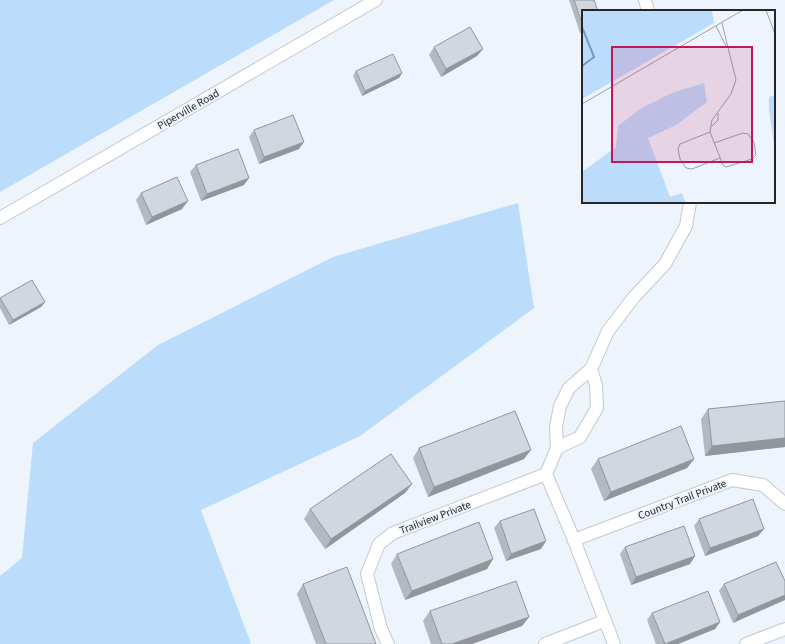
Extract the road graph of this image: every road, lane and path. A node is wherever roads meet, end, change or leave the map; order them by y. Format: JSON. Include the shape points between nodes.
{"nodes":[{"id":1,"x":376,"y":0,"type":"edge"},
{"id":2,"x":690,"y":203,"type":"edge"},
{"id":3,"x":0,"y":218,"type":"edge"},
{"id":4,"x":592,"y":369,"type":"junction"},
{"id":5,"x":557,"y":448,"type":"junction"},
{"id":6,"x":546,"y":474,"type":"junction"},
{"id":7,"x":785,"y":504,"type":"edge"},
{"id":8,"x":574,"y":540,"type":"junction"},
{"id":9,"x":604,"y":622,"type":"junction"},
{"id":10,"x":785,"y":629,"type":"edge"},
{"id":11,"x":388,"y":644,"type":"edge"},
{"id":12,"x":545,"y":644,"type":"edge"},
{"id":13,"x":614,"y":644,"type":"edge"},
{"id":14,"x":746,"y":644,"type":"edge"}],
"edges":[{"from":1,"to":3,"type":"street","name":"Piperville Road"},
{"from":2,"to":4,"type":"street","via":[[686,226],[665,264],[634,297],[608,331]]},
{"from":4,"to":5,"type":"street","via":[[569,388],[560,406],[556,428]]},
{"from":4,"to":5,"type":"street","via":[[597,408],[580,437]]},
{"from":5,"to":6,"type":"street"},
{"from":6,"to":8,"type":"street"},
{"from":6,"to":11,"type":"street","name":"Trailview Private","via":[[393,533],[379,544],[367,574],[381,629]]},
{"from":7,"to":8,"type":"street","name":"Country Trail Private","via":[[763,485],[732,480]]},
{"from":8,"to":9,"type":"street"},
{"from":9,"to":12,"type":"street"},
{"from":9,"to":13,"type":"street"},
{"from":10,"to":14,"type":"street"}]}
